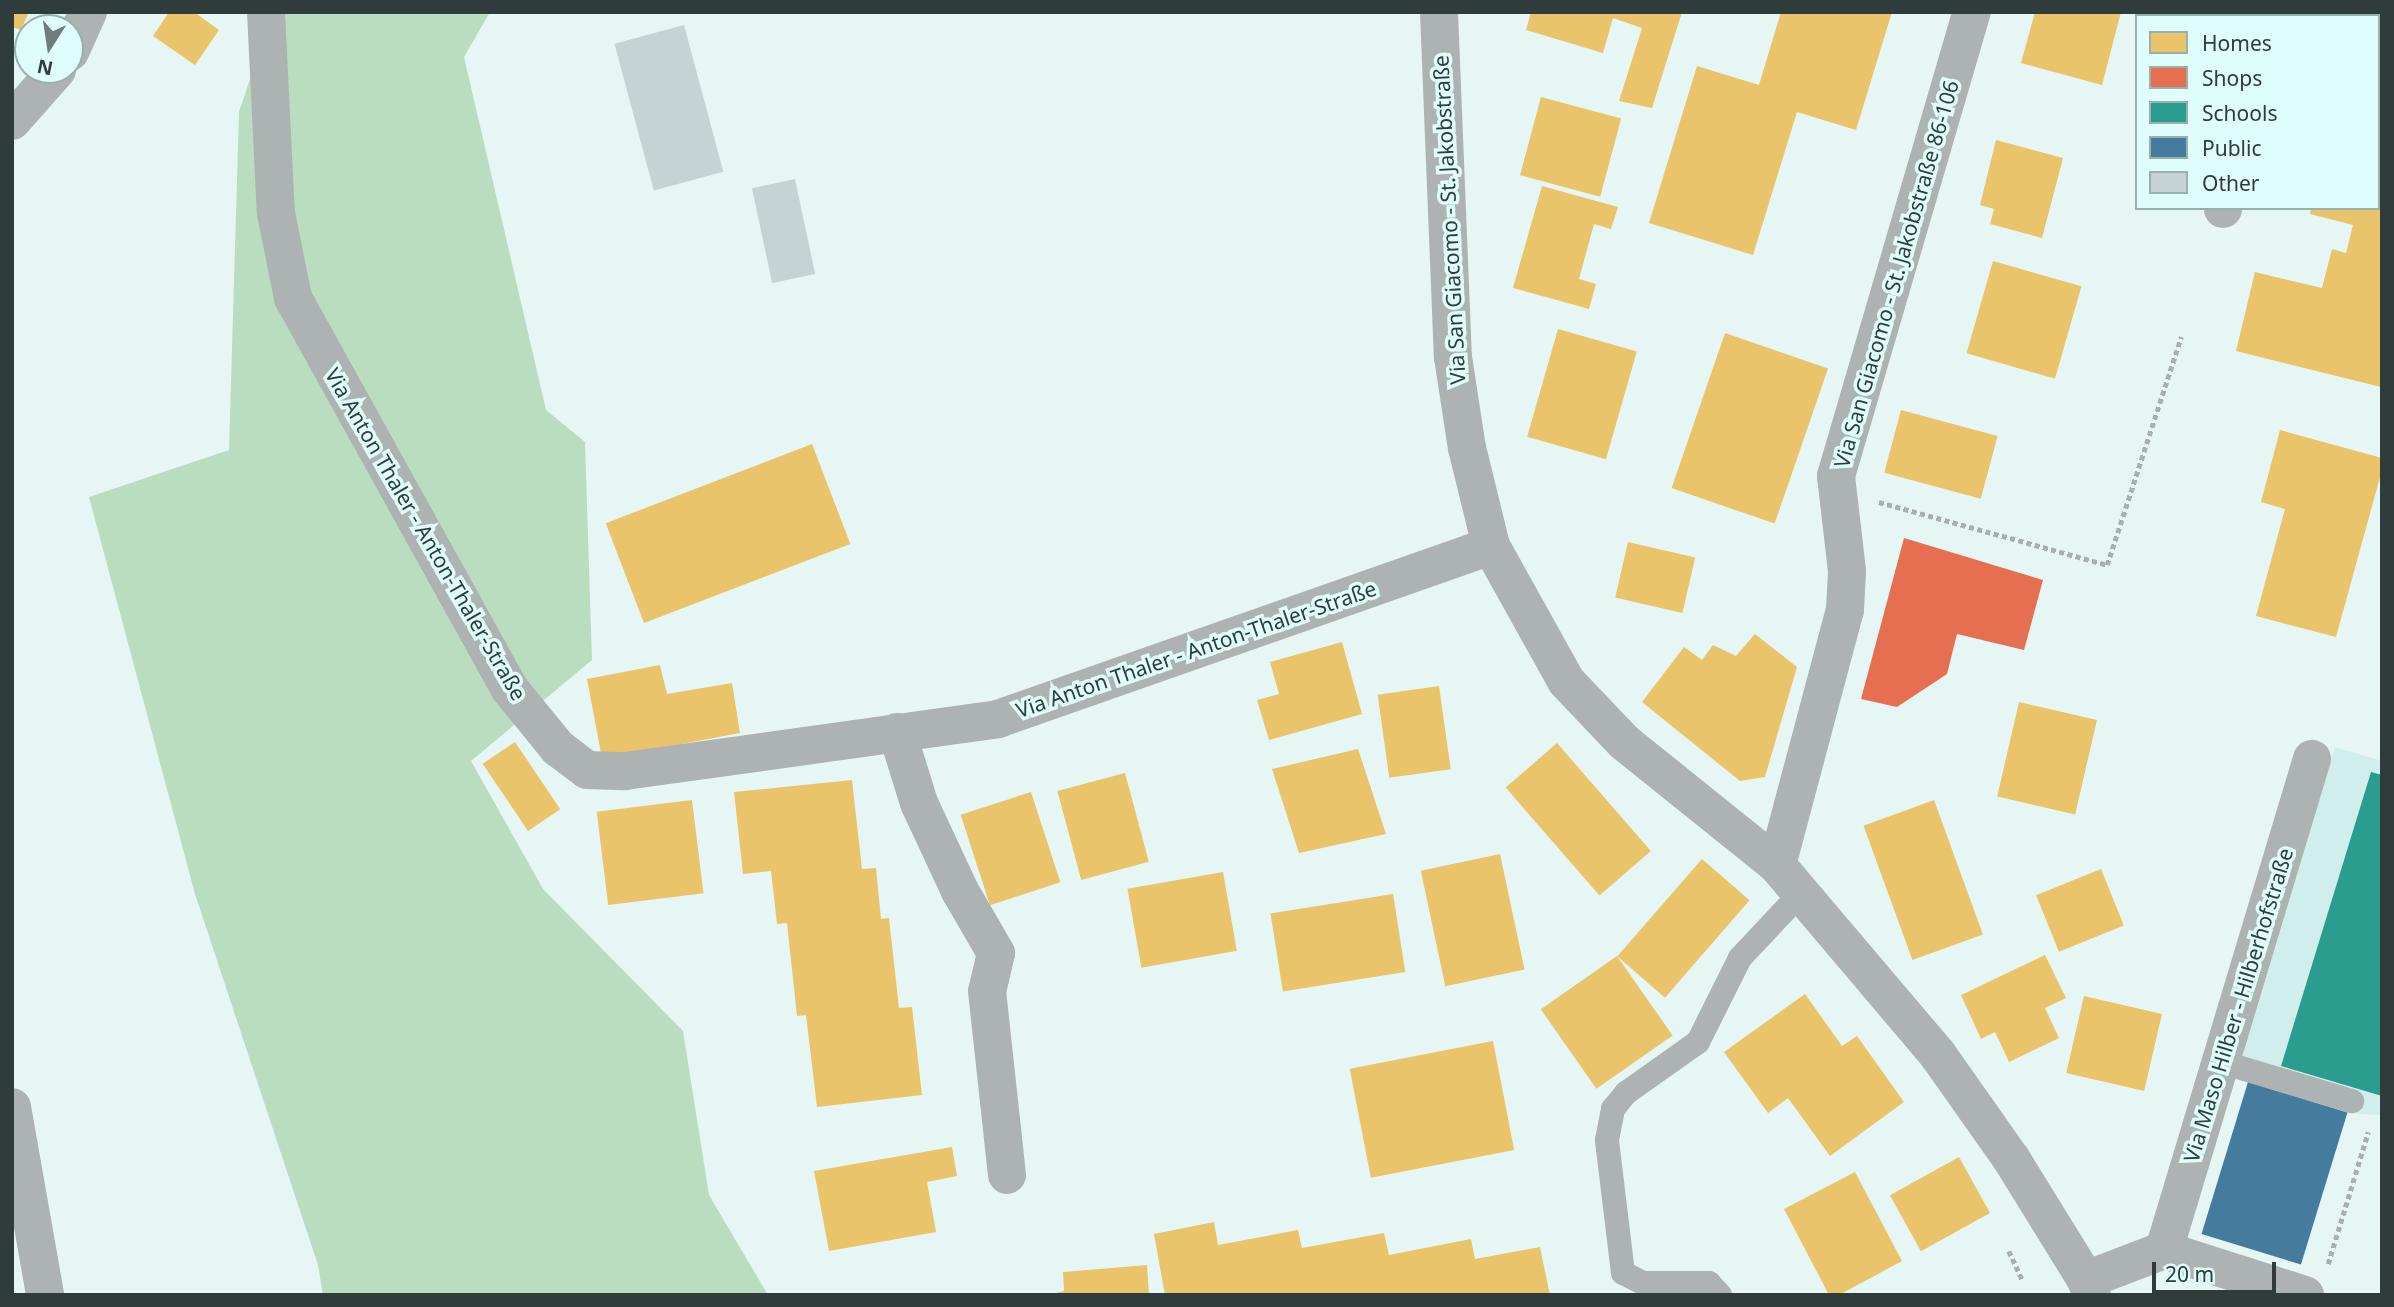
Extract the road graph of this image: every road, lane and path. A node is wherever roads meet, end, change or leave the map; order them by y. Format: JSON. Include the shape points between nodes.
{"nodes":[{"id":1,"x":267,"y":12,"type":"edge"},
{"id":2,"x":1439,"y":12,"type":"edge"},
{"id":3,"x":1972,"y":12,"type":"edge"},
{"id":4,"x":45,"y":84,"type":"edge"},
{"id":5,"x":12,"y":121,"type":"edge"},
{"id":6,"x":2181,"y":337,"type":"dead end"},
{"id":7,"x":1838,"y":490,"type":"junction"},
{"id":8,"x":1491,"y":546,"type":"junction"},
{"id":9,"x":897,"y":732,"type":"junction"},
{"id":10,"x":2312,"y":759,"type":"dead end"},
{"id":11,"x":1790,"y":879,"type":"junction"},
{"id":12,"x":2221,"y":1062,"type":"junction"},
{"id":13,"x":2352,"y":1101,"type":"dead end"},
{"id":14,"x":12,"y":1107,"type":"edge"},
{"id":15,"x":2371,"y":1120,"type":"dead end"},
{"id":16,"x":1007,"y":1175,"type":"dead end"},
{"id":17,"x":2164,"y":1250,"type":"junction"},
{"id":18,"x":2009,"y":1251,"type":"dead end"},
{"id":19,"x":2022,"y":1279,"type":"dead end"},
{"id":20,"x":2315,"y":1283,"type":"edge"},
{"id":21,"x":2089,"y":1287,"type":"edge"},
{"id":22,"x":45,"y":1295,"type":"edge"},
{"id":23,"x":1720,"y":1295,"type":"edge"}],
"edges":[{"from":1,"to":9,"type":"street","name":"Via Anton Thaler - Anton-Thaler-Straße","via":[[276,213],[293,298],[509,688],[558,748],[587,770],[625,771]]},
{"from":2,"to":8,"type":"street","name":"Via San Giacomo - St. Jakobstraße","via":[[1453,357],[1467,448]]},
{"from":3,"to":7,"type":"street","name":"Via San Giacomo - St. Jakobstraße 86-106","via":[[1836,476]]},
{"from":4,"to":5,"type":"street"},
{"from":6,"to":7,"type":"path","via":[[2107,565]]},
{"from":7,"to":11,"type":"street","name":"Via San Giacomo - St. Jakobstraße 86-106","via":[[1847,570],[1845,610]]},
{"from":8,"to":9,"type":"street","name":"Via Anton Thaler - Anton-Thaler-Straße","via":[[998,719]]},
{"from":8,"to":11,"type":"street","name":"Via San Giacomo - St. Jakobstraße","via":[[1566,681],[1624,743]]},
{"from":9,"to":16,"type":"street","via":[[919,803],[960,891],[996,953],[987,991]]},
{"from":10,"to":12,"type":"street","name":"Via Maso Hilber - Hilberhofstraße"},
{"from":11,"to":21,"type":"street","name":"Via San Giacomo - St. Jakobstraße","via":[[1938,1055],[2012,1160]]},
{"from":11,"to":23,"type":"lane","via":[[1741,958],[1698,1042],[1626,1093],[1613,1109],[1607,1140],[1623,1273],[1643,1283],[1709,1283]]},
{"from":12,"to":13,"type":"lane"},
{"from":12,"to":17,"type":"street","name":"Via Maso Hilber - Hilberhofstraße"},
{"from":14,"to":22,"type":"street"},
{"from":15,"to":20,"type":"path"},
{"from":17,"to":20,"type":"street"},
{"from":17,"to":21,"type":"street"},
{"from":18,"to":19,"type":"path"}]}
